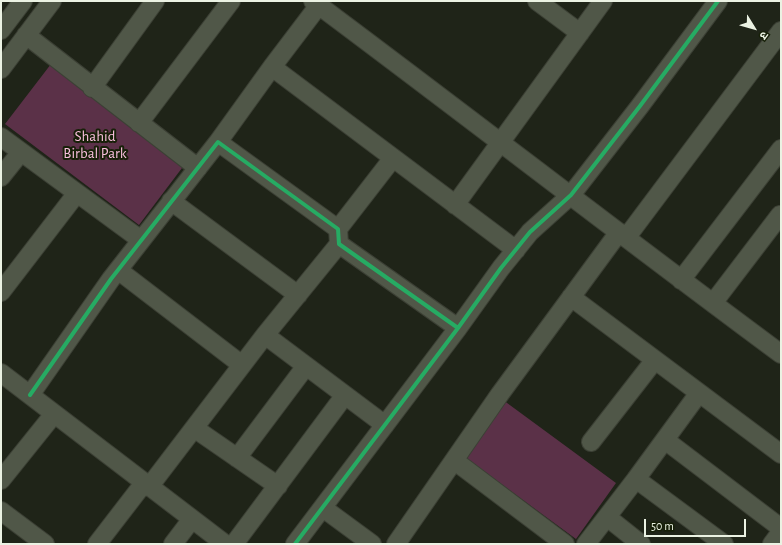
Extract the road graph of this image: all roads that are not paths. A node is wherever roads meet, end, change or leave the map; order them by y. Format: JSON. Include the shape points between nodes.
{"nodes":[{"id":1,"x":23,"y":1,"type":"edge"},
{"id":2,"x":52,"y":1,"type":"edge"},
{"id":3,"x":155,"y":1,"type":"edge"},
{"id":4,"x":230,"y":1,"type":"edge"},
{"id":5,"x":537,"y":1,"type":"edge"},
{"id":6,"x":603,"y":1,"type":"edge"},
{"id":7,"x":718,"y":1,"type":"edge"},
{"id":8,"x":316,"y":3,"type":"edge"},
{"id":9,"x":1,"y":30,"type":"edge"},
{"id":10,"x":781,"y":31,"type":"edge"},
{"id":11,"x":580,"y":33,"type":"junction"},
{"id":12,"x":26,"y":34,"type":"junction"},
{"id":13,"x":272,"y":67,"type":"junction"},
{"id":14,"x":1,"y":69,"type":"edge"},
{"id":15,"x":92,"y":88,"type":"junction"},
{"id":16,"x":139,"y":123,"type":"junction"},
{"id":17,"x":1,"y":137,"type":"edge"},
{"id":18,"x":500,"y":141,"type":"junction"},
{"id":19,"x":218,"y":142,"type":"junction"},
{"id":20,"x":781,"y":148,"type":"edge"},
{"id":21,"x":21,"y":152,"type":"junction"},
{"id":22,"x":393,"y":158,"type":"junction"},
{"id":23,"x":198,"y":168,"type":"junction"},
{"id":24,"x":1,"y":177,"type":"edge"},
{"id":25,"x":77,"y":193,"type":"junction"},
{"id":26,"x":570,"y":195,"type":"junction"},
{"id":27,"x":172,"y":201,"type":"junction"},
{"id":28,"x":455,"y":205,"type":"junction"},
{"id":29,"x":781,"y":214,"type":"edge"},
{"id":30,"x":622,"y":235,"type":"junction"},
{"id":31,"x":338,"y":236,"type":"junction"},
{"id":32,"x":141,"y":240,"type":"junction"},
{"id":33,"x":516,"y":250,"type":"junction"},
{"id":34,"x":118,"y":270,"type":"junction"},
{"id":35,"x":680,"y":280,"type":"junction"},
{"id":36,"x":1,"y":292,"type":"edge"},
{"id":37,"x":298,"y":295,"type":"junction"},
{"id":38,"x":571,"y":297,"type":"junction"},
{"id":39,"x":713,"y":303,"type":"junction"},
{"id":40,"x":458,"y":328,"type":"junction"},
{"id":41,"x":265,"y":335,"type":"junction"},
{"id":42,"x":781,"y":354,"type":"edge"},
{"id":43,"x":654,"y":360,"type":"junction"},
{"id":44,"x":242,"y":365,"type":"junction"},
{"id":45,"x":306,"y":366,"type":"junction"},
{"id":46,"x":1,"y":373,"type":"edge"},
{"id":47,"x":699,"y":393,"type":"junction"},
{"id":48,"x":30,"y":395,"type":"junction"},
{"id":49,"x":345,"y":395,"type":"junction"},
{"id":50,"x":54,"y":414,"type":"junction"},
{"id":51,"x":385,"y":425,"type":"junction"},
{"id":52,"x":194,"y":428,"type":"junction"},
{"id":53,"x":665,"y":440,"type":"junction"},
{"id":54,"x":591,"y":442,"type":"dead end"},
{"id":55,"x":781,"y":454,"type":"edge"},
{"id":56,"x":237,"y":458,"type":"junction"},
{"id":57,"x":455,"y":460,"type":"junction"},
{"id":58,"x":636,"y":479,"type":"junction"},
{"id":59,"x":1,"y":480,"type":"edge"},
{"id":60,"x":147,"y":485,"type":"junction"},
{"id":61,"x":278,"y":486,"type":"junction"},
{"id":62,"x":323,"y":508,"type":"junction"},
{"id":63,"x":1,"y":511,"type":"edge"},
{"id":64,"x":607,"y":517,"type":"junction"},
{"id":65,"x":192,"y":519,"type":"junction"},
{"id":66,"x":781,"y":528,"type":"edge"},
{"id":67,"x":781,"y":532,"type":"edge"},
{"id":68,"x":45,"y":544,"type":"edge"},
{"id":69,"x":98,"y":544,"type":"edge"},
{"id":70,"x":173,"y":544,"type":"edge"},
{"id":71,"x":225,"y":544,"type":"edge"},
{"id":72,"x":234,"y":544,"type":"edge"},
{"id":73,"x":295,"y":544,"type":"edge"},
{"id":74,"x":372,"y":544,"type":"edge"},
{"id":75,"x":396,"y":544,"type":"edge"},
{"id":76,"x":565,"y":544,"type":"edge"},
{"id":77,"x":586,"y":544,"type":"edge"},
{"id":78,"x":641,"y":544,"type":"edge"},
{"id":79,"x":724,"y":544,"type":"edge"},
{"id":80,"x":772,"y":544,"type":"edge"}],
"edges":[{"from":1,"to":9,"type":"street"},
{"from":2,"to":12,"type":"street"},
{"from":3,"to":15,"type":"street"},
{"from":4,"to":16,"type":"street"},
{"from":5,"to":11,"type":"street"},
{"from":6,"to":11,"type":"street"},
{"from":7,"to":26,"type":"street"},
{"from":8,"to":13,"type":"street"},
{"from":8,"to":18,"type":"street"},
{"from":10,"to":30,"type":"street"},
{"from":11,"to":18,"type":"street"},
{"from":12,"to":14,"type":"street"},
{"from":12,"to":15,"type":"street"},
{"from":13,"to":19,"type":"street"},
{"from":13,"to":22,"type":"street"},
{"from":15,"to":16,"type":"street"},
{"from":16,"to":23,"type":"street"},
{"from":17,"to":21,"type":"street"},
{"from":18,"to":26,"type":"street"},
{"from":18,"to":28,"type":"street"},
{"from":19,"to":23,"type":"street"},
{"from":19,"to":31,"type":"street"},
{"from":20,"to":35,"type":"street"},
{"from":21,"to":24,"type":"street"},
{"from":21,"to":25,"type":"street"},
{"from":22,"to":28,"type":"street"},
{"from":22,"to":31,"type":"street"},
{"from":23,"to":27,"type":"street"},
{"from":25,"to":32,"type":"street"},
{"from":25,"to":36,"type":"street"},
{"from":26,"to":30,"type":"street"},
{"from":26,"to":33,"type":"street","via":[[530,232]]},
{"from":27,"to":32,"type":"street"},
{"from":27,"to":37,"type":"street"},
{"from":28,"to":33,"type":"street"},
{"from":29,"to":39,"type":"street"},
{"from":30,"to":35,"type":"street"},
{"from":30,"to":38,"type":"street"},
{"from":31,"to":37,"type":"street"},
{"from":31,"to":40,"type":"street"},
{"from":32,"to":34,"type":"street"},
{"from":33,"to":40,"type":"street"},
{"from":34,"to":44,"type":"street"},
{"from":34,"to":48,"type":"street"},
{"from":35,"to":39,"type":"street"},
{"from":37,"to":41,"type":"street"},
{"from":38,"to":43,"type":"street"},
{"from":38,"to":57,"type":"street"},
{"from":39,"to":42,"type":"street"},
{"from":40,"to":51,"type":"street"},
{"from":41,"to":44,"type":"street"},
{"from":41,"to":45,"type":"street"},
{"from":43,"to":47,"type":"street"},
{"from":43,"to":54,"type":"street"},
{"from":44,"to":52,"type":"street"},
{"from":45,"to":49,"type":"street"},
{"from":45,"to":56,"type":"street"},
{"from":46,"to":48,"type":"street"},
{"from":47,"to":53,"type":"street"},
{"from":47,"to":55,"type":"street"},
{"from":48,"to":50,"type":"street"},
{"from":49,"to":51,"type":"street"},
{"from":49,"to":61,"type":"street"},
{"from":50,"to":59,"type":"street"},
{"from":50,"to":60,"type":"street"},
{"from":51,"to":62,"type":"street"},
{"from":52,"to":56,"type":"street"},
{"from":52,"to":60,"type":"street"},
{"from":53,"to":58,"type":"street"},
{"from":53,"to":66,"type":"street"},
{"from":56,"to":61,"type":"street"},
{"from":57,"to":75,"type":"street"},
{"from":57,"to":76,"type":"street"},
{"from":58,"to":64,"type":"street"},
{"from":58,"to":79,"type":"street"},
{"from":60,"to":65,"type":"street"},
{"from":60,"to":69,"type":"street"},
{"from":61,"to":72,"type":"street"},
{"from":62,"to":73,"type":"street"},
{"from":62,"to":74,"type":"street"},
{"from":63,"to":68,"type":"street"},
{"from":64,"to":77,"type":"street"},
{"from":64,"to":78,"type":"street"},
{"from":65,"to":70,"type":"street"},
{"from":65,"to":71,"type":"street"},
{"from":67,"to":80,"type":"street"}]}
